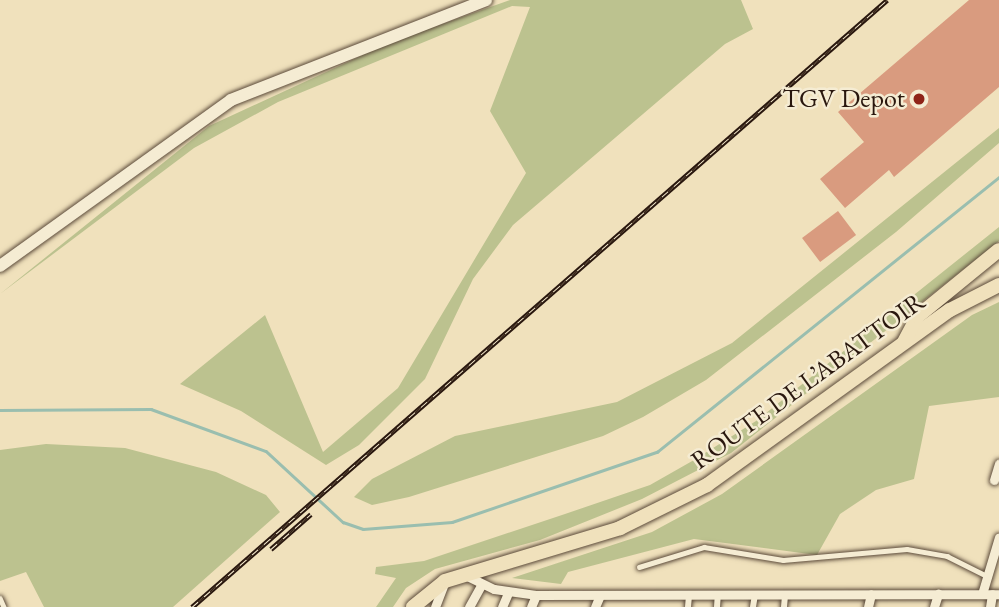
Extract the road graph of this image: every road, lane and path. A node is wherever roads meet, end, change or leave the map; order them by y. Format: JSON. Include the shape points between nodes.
{"nodes":[{"id":1,"x":486,"y":0,"type":"edge"},
{"id":2,"x":999,"y":250,"type":"edge"},
{"id":3,"x":0,"y":266,"type":"edge"},
{"id":4,"x":999,"y":285,"type":"edge"},
{"id":5,"x":905,"y":341,"type":"junction"},
{"id":6,"x":999,"y":464,"type":"edge"},
{"id":7,"x":994,"y":480,"type":"dead end"},
{"id":8,"x":999,"y":537,"type":"edge"},
{"id":9,"x":639,"y":566,"type":"dead end"},
{"id":10,"x":465,"y":575,"type":"junction"},
{"id":11,"x":985,"y":575,"type":"junction"},
{"id":12,"x":445,"y":581,"type":"junction"},
{"id":13,"x":481,"y":585,"type":"junction"},
{"id":14,"x":989,"y":592,"type":"edge"},
{"id":15,"x":508,"y":593,"type":"junction"},
{"id":16,"x":628,"y":594,"type":"junction"},
{"id":17,"x":655,"y":594,"type":"junction"},
{"id":18,"x":718,"y":594,"type":"junction"},
{"id":19,"x":871,"y":594,"type":"junction"},
{"id":20,"x":938,"y":594,"type":"junction"},
{"id":21,"x":536,"y":595,"type":"junction"},
{"id":22,"x":600,"y":595,"type":"junction"},
{"id":23,"x":690,"y":595,"type":"junction"},
{"id":24,"x":755,"y":595,"type":"junction"},
{"id":25,"x":564,"y":596,"type":"junction"},
{"id":26,"x":785,"y":596,"type":"junction"},
{"id":27,"x":800,"y":596,"type":"junction"},
{"id":28,"x":0,"y":598,"type":"edge"},
{"id":29,"x":4,"y":607,"type":"edge"},
{"id":30,"x":413,"y":607,"type":"edge"},
{"id":31,"x":435,"y":607,"type":"edge"},
{"id":32,"x":470,"y":607,"type":"edge"},
{"id":33,"x":502,"y":607,"type":"edge"},
{"id":34,"x":531,"y":607,"type":"edge"},
{"id":35,"x":561,"y":607,"type":"edge"},
{"id":36,"x":595,"y":607,"type":"edge"},
{"id":37,"x":625,"y":607,"type":"edge"},
{"id":38,"x":653,"y":607,"type":"edge"},
{"id":39,"x":688,"y":607,"type":"edge"},
{"id":40,"x":717,"y":607,"type":"edge"},
{"id":41,"x":753,"y":607,"type":"edge"},
{"id":42,"x":783,"y":607,"type":"edge"},
{"id":43,"x":801,"y":607,"type":"edge"},
{"id":44,"x":868,"y":607,"type":"edge"},
{"id":45,"x":934,"y":607,"type":"edge"},
{"id":46,"x":990,"y":607,"type":"edge"}],
"edges":[{"from":1,"to":3,"type":"main road","via":[[231,100]]},
{"from":2,"to":5,"type":"main road","via":[[918,316]]},
{"from":4,"to":5,"type":"main road","name":"ROUTE DE L’ABATTOIR"},
{"from":5,"to":10,"type":"main road","name":"ROUTE DE L’ABATTOIR","via":[[707,485],[620,528]]},
{"from":6,"to":7,"type":"street"},
{"from":8,"to":11,"type":"street"},
{"from":9,"to":11,"type":"lane","via":[[704,547],[783,560],[907,549],[947,556]]},
{"from":10,"to":12,"type":"main road","name":"ROUTE DE L’ABATTOIR"},
{"from":10,"to":13,"type":"street"},
{"from":11,"to":14,"type":"street"},
{"from":12,"to":30,"type":"main road","name":"ROUTE DE L’ABATTOIR"},
{"from":12,"to":31,"type":"street"},
{"from":13,"to":15,"type":"street"},
{"from":13,"to":32,"type":"street"},
{"from":14,"to":20,"type":"street"},
{"from":14,"to":46,"type":"street"},
{"from":15,"to":21,"type":"street"},
{"from":15,"to":33,"type":"street"},
{"from":16,"to":17,"type":"street"},
{"from":16,"to":22,"type":"street"},
{"from":16,"to":37,"type":"street"},
{"from":17,"to":23,"type":"street"},
{"from":17,"to":38,"type":"street"},
{"from":18,"to":23,"type":"street"},
{"from":18,"to":24,"type":"street"},
{"from":18,"to":40,"type":"street"},
{"from":19,"to":20,"type":"street"},
{"from":19,"to":27,"type":"street"},
{"from":19,"to":44,"type":"street"},
{"from":20,"to":45,"type":"street"},
{"from":21,"to":25,"type":"street"},
{"from":21,"to":34,"type":"street"},
{"from":22,"to":25,"type":"street"},
{"from":22,"to":36,"type":"street"},
{"from":23,"to":39,"type":"street"},
{"from":24,"to":26,"type":"street"},
{"from":24,"to":41,"type":"street"},
{"from":25,"to":35,"type":"street"},
{"from":26,"to":27,"type":"street"},
{"from":26,"to":42,"type":"street"},
{"from":27,"to":43,"type":"street"},
{"from":28,"to":29,"type":"lane"}]}
